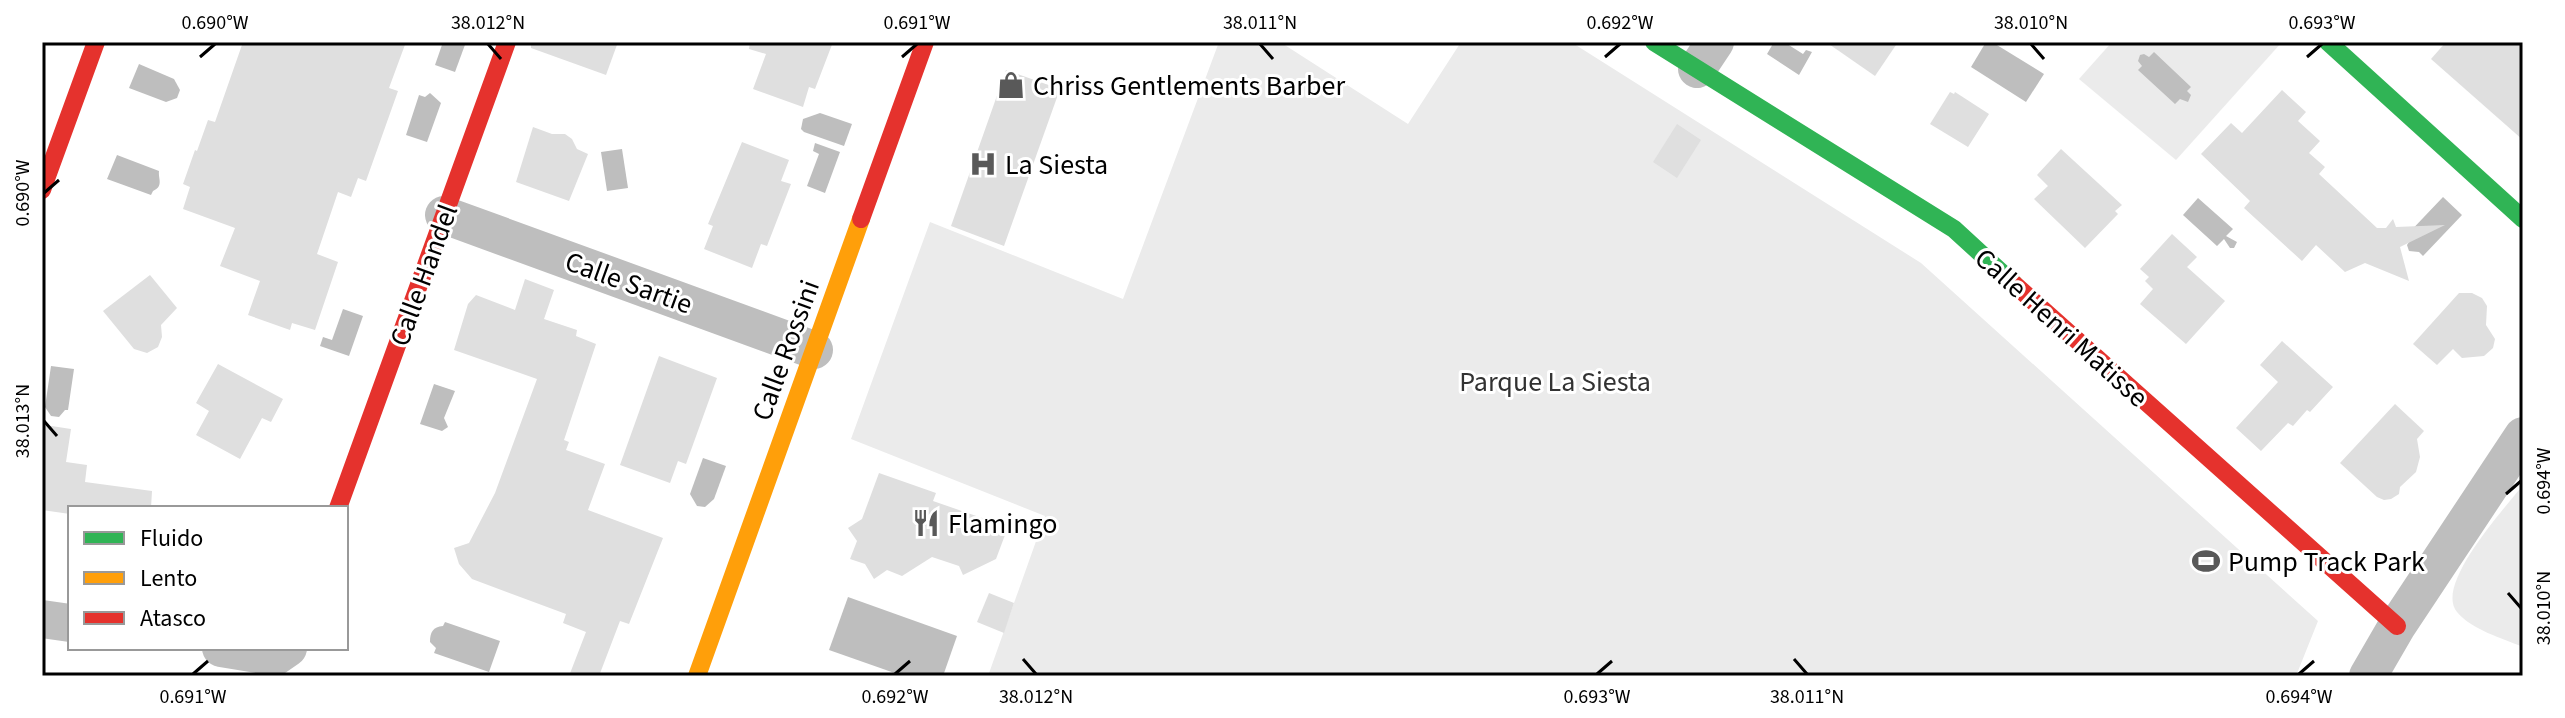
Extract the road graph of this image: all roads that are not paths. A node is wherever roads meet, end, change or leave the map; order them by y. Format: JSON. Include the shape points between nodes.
{"nodes":[{"id":1,"x":96,"y":42,"type":"edge"},
{"id":2,"x":507,"y":42,"type":"edge"},
{"id":3,"x":925,"y":42,"type":"edge"},
{"id":4,"x":1654,"y":42,"type":"edge"},
{"id":5,"x":2328,"y":42,"type":"edge"},
{"id":6,"x":1706,"y":56,"type":"edge"},
{"id":7,"x":42,"y":190,"type":"edge"},
{"id":8,"x":444,"y":215,"type":"junction"},
{"id":9,"x":2523,"y":219,"type":"edge"},
{"id":10,"x":814,"y":350,"type":"junction"},
{"id":11,"x":2523,"y":436,"type":"edge"},
{"id":12,"x":339,"y":506,"type":"edge"},
{"id":13,"x":42,"y":619,"type":"edge"},
{"id":14,"x":68,"y":623,"type":"edge"},
{"id":15,"x":2397,"y":626,"type":"junction"},
{"id":16,"x":233,"y":650,"type":"edge"},
{"id":17,"x":285,"y":650,"type":"edge"},
{"id":18,"x":697,"y":676,"type":"edge"},
{"id":19,"x":2368,"y":676,"type":"edge"}],
"edges":[{"from":1,"to":7,"type":"street"},
{"from":2,"to":8,"type":"street","name":"Calle Handel"},
{"from":3,"to":10,"type":"street","name":"Calle Rossini"},
{"from":4,"to":6,"type":"street","name":"Calle Henri Matisse"},
{"from":5,"to":9,"type":"street"},
{"from":6,"to":15,"type":"street","name":"Calle Henri Matisse","via":[[1954,229]]},
{"from":8,"to":10,"type":"street","name":"Calle Sartie"},
{"from":8,"to":12,"type":"street","name":"Calle Handel"},
{"from":10,"to":18,"type":"street","name":"Calle Rossini"},
{"from":11,"to":15,"type":"street"},
{"from":13,"to":14,"type":"street"},
{"from":15,"to":19,"type":"street"},
{"from":16,"to":17,"type":"street","via":[[275,657]]}]}
